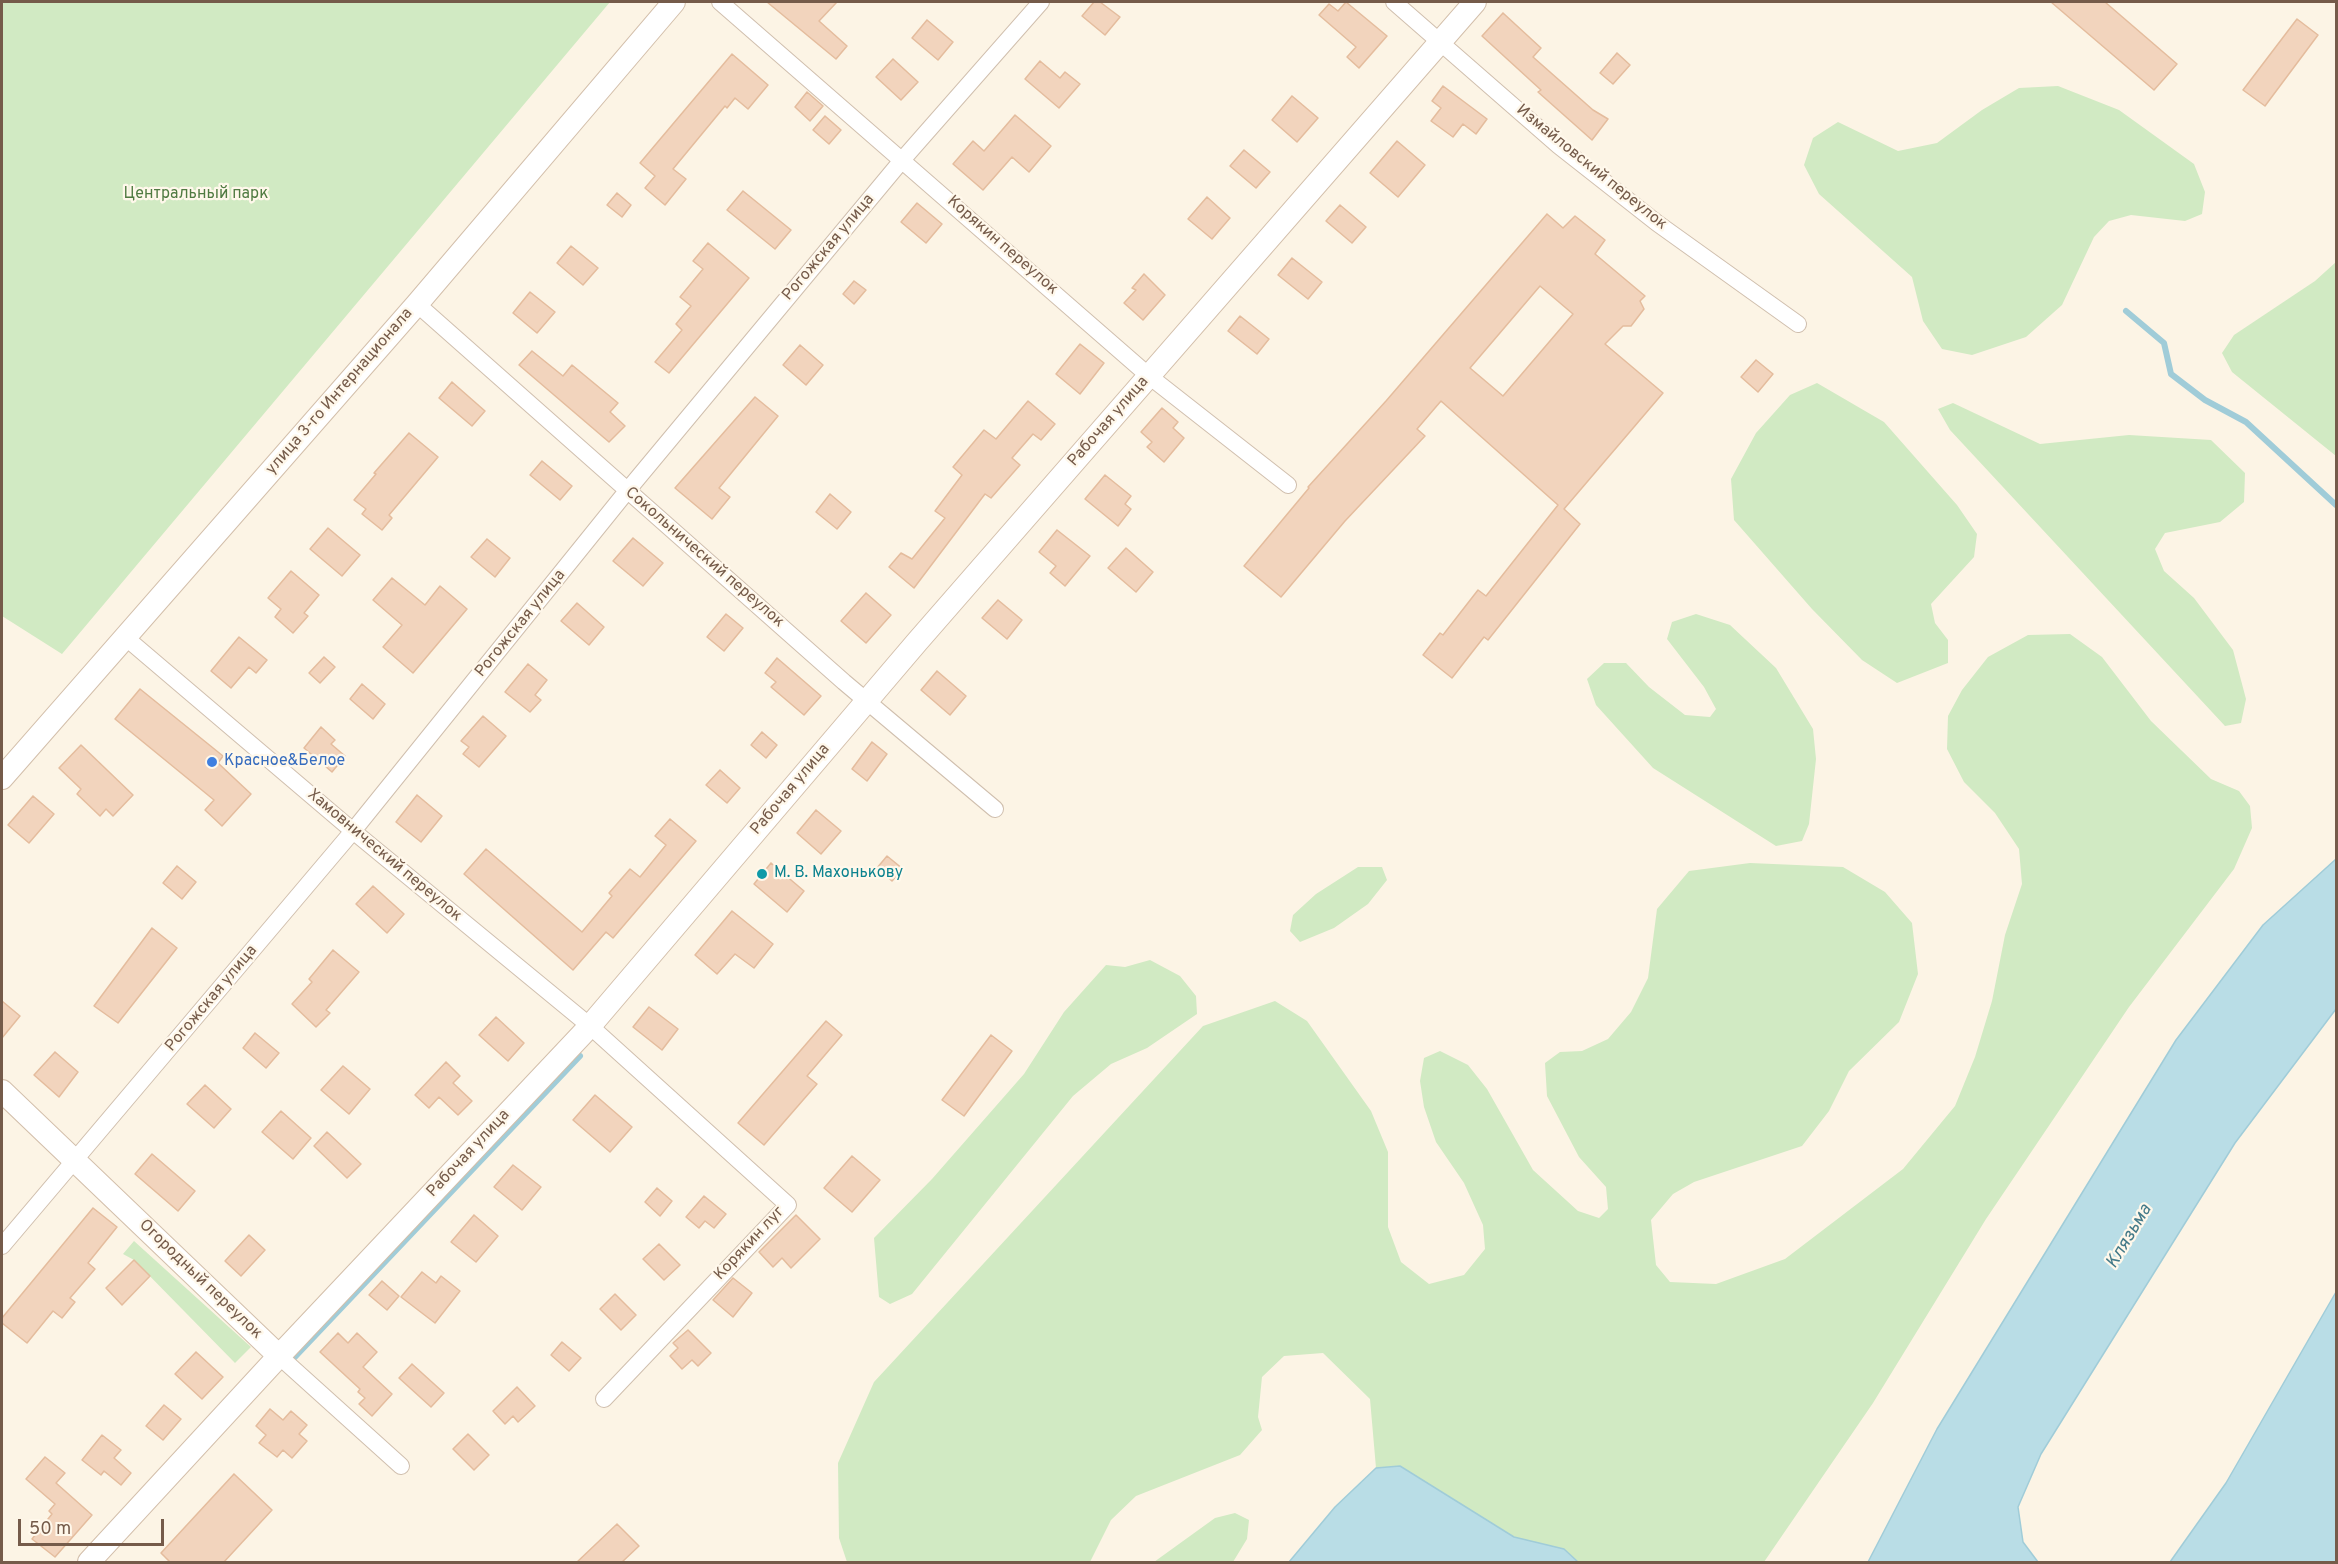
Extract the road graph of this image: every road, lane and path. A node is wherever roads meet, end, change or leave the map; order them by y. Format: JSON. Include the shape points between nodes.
{"nodes":[{"id":1,"x":674,"y":2,"type":"edge"},
{"id":2,"x":720,"y":2,"type":"edge"},
{"id":3,"x":1041,"y":2,"type":"edge"},
{"id":4,"x":1394,"y":2,"type":"edge"},
{"id":5,"x":1475,"y":2,"type":"edge"},
{"id":6,"x":1442,"y":41,"type":"junction"},
{"id":7,"x":903,"y":159,"type":"junction"},
{"id":8,"x":417,"y":304,"type":"junction"},
{"id":9,"x":1798,"y":324,"type":"dead end"},
{"id":10,"x":1149,"y":376,"type":"junction"},
{"id":11,"x":1288,"y":485,"type":"dead end"},
{"id":12,"x":627,"y":491,"type":"junction"},
{"id":13,"x":125,"y":637,"type":"junction"},
{"id":14,"x":867,"y":701,"type":"junction"},
{"id":15,"x":2,"y":778,"type":"edge"},
{"id":16,"x":995,"y":809,"type":"dead end"},
{"id":17,"x":353,"y":831,"type":"junction"},
{"id":18,"x":590,"y":1026,"type":"junction"},
{"id":19,"x":2,"y":1091,"type":"edge"},
{"id":20,"x":76,"y":1161,"type":"junction"},
{"id":21,"x":2,"y":1246,"type":"edge"},
{"id":22,"x":279,"y":1356,"type":"junction"},
{"id":23,"x":604,"y":1399,"type":"dead end"},
{"id":24,"x":401,"y":1466,"type":"dead end"},
{"id":25,"x":89,"y":1563,"type":"edge"}],
"edges":[{"from":1,"to":8,"type":"main road","name":"улица 3-го Интернационала"},
{"from":2,"to":7,"type":"street","name":"Корякин переулок"},
{"from":3,"to":7,"type":"street","name":"Рогожская улица"},
{"from":4,"to":6,"type":"street","name":"Измайловский переулок"},
{"from":5,"to":6,"type":"main road","name":"Рабочая улица"},
{"from":6,"to":9,"type":"street","name":"Измайловский переулок","via":[[1568,153],[1657,223]]},
{"from":6,"to":10,"type":"main road","name":"Рабочая улица"},
{"from":7,"to":10,"type":"street","name":"Корякин переулок"},
{"from":7,"to":12,"type":"street","name":"Рогожская улица"},
{"from":8,"to":12,"type":"street","name":"Сокольнический переулок"},
{"from":8,"to":13,"type":"main road","name":"улица 3-го Интернационала"},
{"from":10,"to":11,"type":"street","name":"Корякин переулок"},
{"from":10,"to":14,"type":"main road","name":"Рабочая улица"},
{"from":12,"to":14,"type":"street","name":"Сокольнический переулок"},
{"from":12,"to":17,"type":"street","name":"Рогожская улица"},
{"from":13,"to":15,"type":"main road","name":"улица 3-го Интернационала"},
{"from":13,"to":17,"type":"street","name":"Хамовнический переулок"},
{"from":14,"to":16,"type":"street","name":"Сокольнический переулок"},
{"from":14,"to":18,"type":"main road","name":"Рабочая улица"},
{"from":17,"to":18,"type":"street","name":"Хамовнический переулок"},
{"from":17,"to":20,"type":"street","name":"Рогожская улица"},
{"from":18,"to":22,"type":"main road","name":"Рабочая улица"},
{"from":18,"to":23,"type":"street","name":"Корякин луг","via":[[788,1205]]},
{"from":19,"to":20,"type":"main road","name":"Огородный переулок"},
{"from":20,"to":21,"type":"street","name":"Рогожская улица"},
{"from":20,"to":22,"type":"main road","name":"Огородный переулок"},
{"from":22,"to":24,"type":"street","name":"Огородный переулок"},
{"from":22,"to":25,"type":"main road","name":"Рабочая улица"}]}
